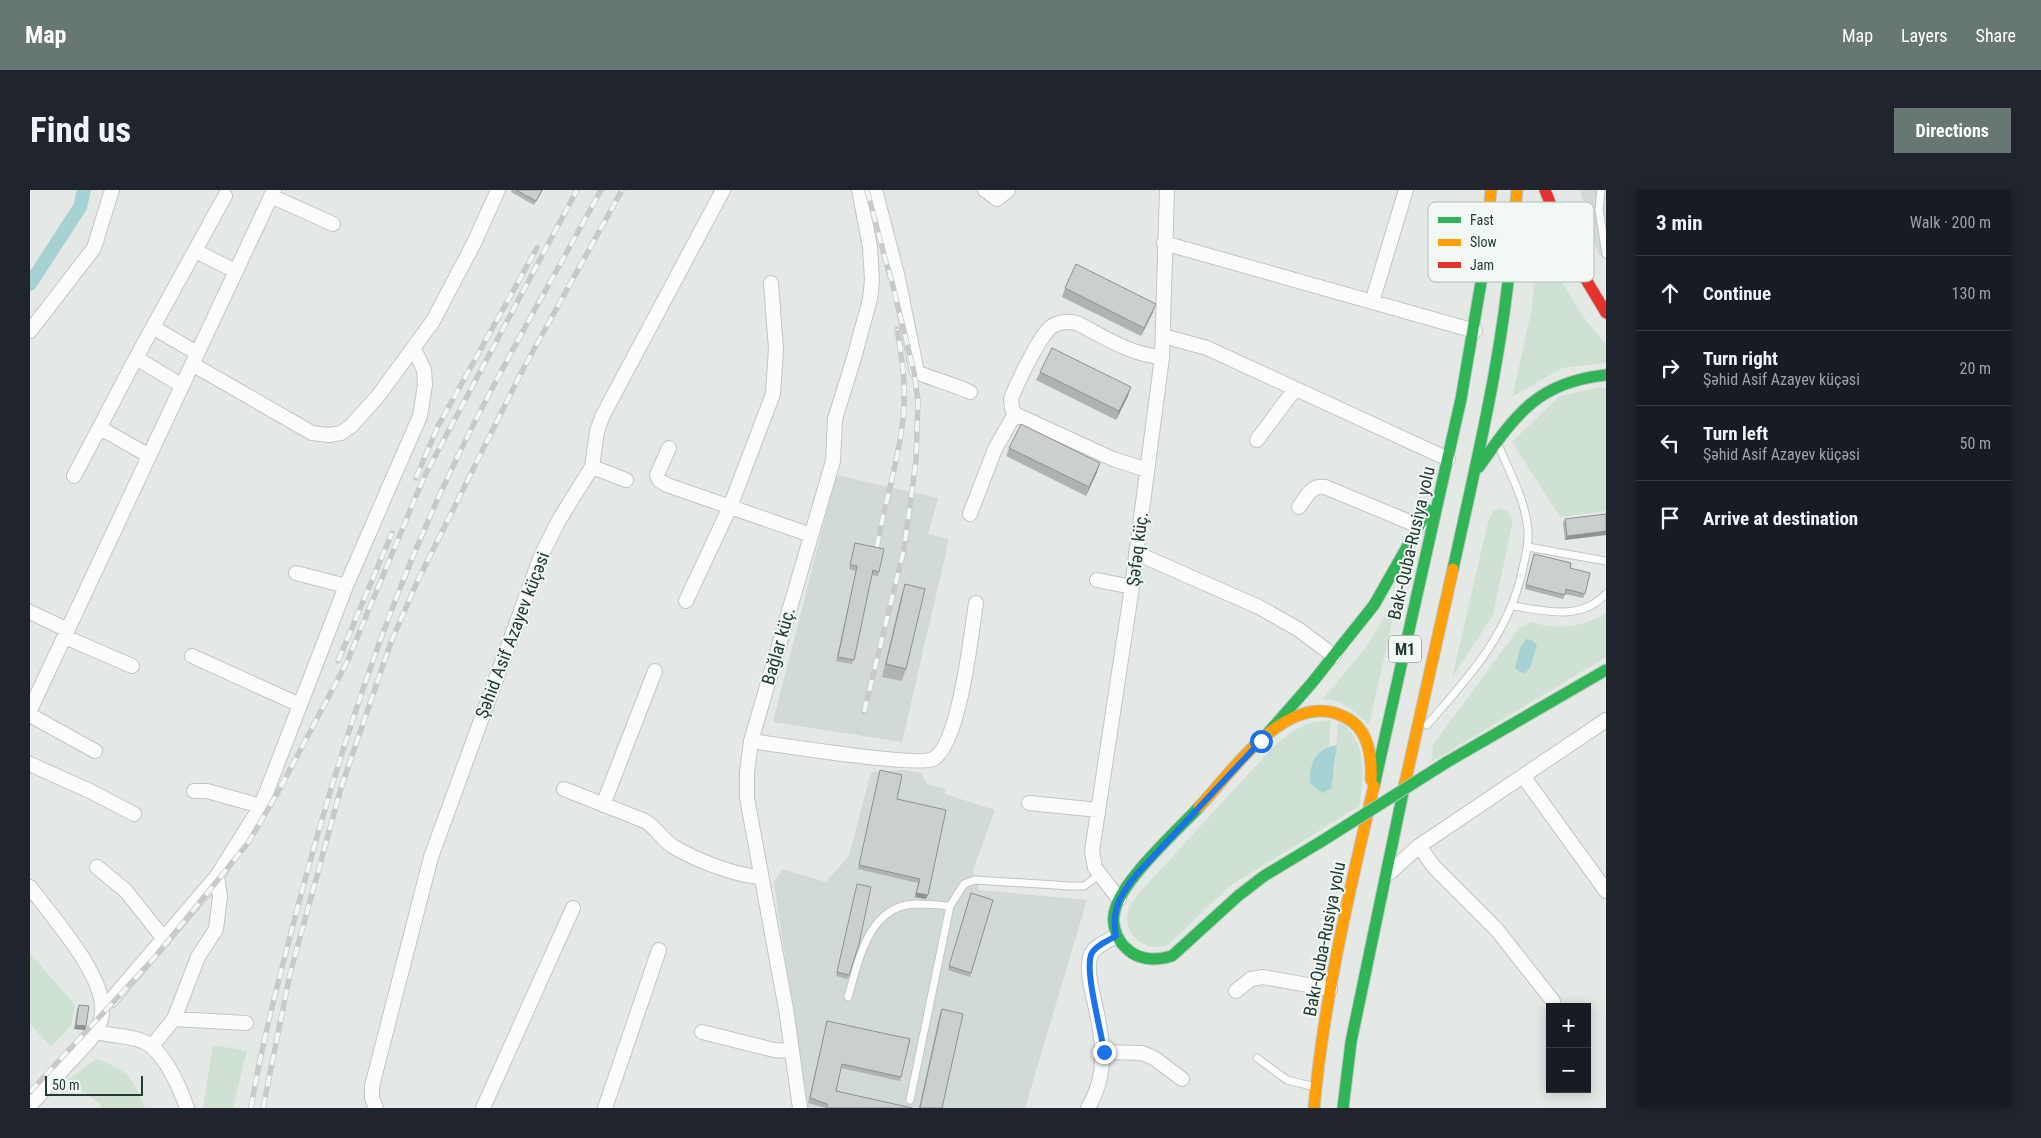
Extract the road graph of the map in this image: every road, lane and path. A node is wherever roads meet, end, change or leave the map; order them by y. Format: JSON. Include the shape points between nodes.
{"nodes":[{"id":1,"x":112,"y":190,"type":"edge"},
{"id":2,"x":498,"y":190,"type":"edge"},
{"id":3,"x":723,"y":190,"type":"edge"},
{"id":4,"x":859,"y":190,"type":"edge"},
{"id":5,"x":875,"y":190,"type":"edge"},
{"id":6,"x":985,"y":190,"type":"edge"},
{"id":7,"x":1008,"y":190,"type":"edge"},
{"id":8,"x":1167,"y":190,"type":"edge"},
{"id":9,"x":1406,"y":190,"type":"edge"},
{"id":10,"x":1545,"y":190,"type":"edge"},
{"id":11,"x":1601,"y":190,"type":"edge"},
{"id":12,"x":273,"y":193,"type":"edge"},
{"id":13,"x":225,"y":196,"type":"dead end"},
{"id":14,"x":1550,"y":202,"type":"edge"},
{"id":15,"x":333,"y":224,"type":"dead end"},
{"id":16,"x":1164,"y":243,"type":"junction"},
{"id":17,"x":1606,"y":249,"type":"edge"},
{"id":18,"x":196,"y":251,"type":"junction"},
{"id":19,"x":235,"y":271,"type":"junction"},
{"id":20,"x":1482,"y":282,"type":"edge"},
{"id":21,"x":1508,"y":282,"type":"edge"},
{"id":22,"x":1587,"y":282,"type":"edge"},
{"id":23,"x":771,"y":283,"type":"dead end"},
{"id":24,"x":1372,"y":302,"type":"junction"},
{"id":25,"x":1606,"y":313,"type":"edge"},
{"id":26,"x":154,"y":328,"type":"junction"},
{"id":27,"x":30,"y":331,"type":"edge"},
{"id":28,"x":1475,"y":331,"type":"junction"},
{"id":29,"x":1163,"y":336,"type":"junction"},
{"id":30,"x":414,"y":349,"type":"junction"},
{"id":31,"x":1162,"y":357,"type":"junction"},
{"id":32,"x":136,"y":358,"type":"junction"},
{"id":33,"x":194,"y":359,"type":"junction"},
{"id":34,"x":1606,"y":376,"type":"edge"},
{"id":35,"x":181,"y":385,"type":"junction"},
{"id":36,"x":1295,"y":388,"type":"junction"},
{"id":37,"x":970,"y":392,"type":"dead end"},
{"id":38,"x":1487,"y":404,"type":"junction"},
{"id":39,"x":1015,"y":414,"type":"junction"},
{"id":40,"x":1492,"y":422,"type":"dead end"},
{"id":41,"x":100,"y":428,"type":"junction"},
{"id":42,"x":1496,"y":436,"type":"junction"},
{"id":43,"x":1257,"y":440,"type":"dead end"},
{"id":44,"x":669,"y":448,"type":"dead end"},
{"id":45,"x":148,"y":455,"type":"junction"},
{"id":46,"x":1448,"y":459,"type":"junction"},
{"id":47,"x":592,"y":467,"type":"junction"},
{"id":48,"x":1147,"y":470,"type":"junction"},
{"id":49,"x":1474,"y":474,"type":"junction"},
{"id":50,"x":74,"y":476,"type":"dead end"},
{"id":51,"x":626,"y":480,"type":"dead end"},
{"id":52,"x":1444,"y":481,"type":"junction"},
{"id":53,"x":730,"y":507,"type":"junction"},
{"id":54,"x":1299,"y":507,"type":"dead end"},
{"id":55,"x":970,"y":514,"type":"dead end"},
{"id":56,"x":1419,"y":526,"type":"junction"},
{"id":57,"x":811,"y":535,"type":"junction"},
{"id":58,"x":1528,"y":547,"type":"junction"},
{"id":59,"x":1136,"y":553,"type":"junction"},
{"id":60,"x":1606,"y":561,"type":"edge"},
{"id":61,"x":296,"y":572,"type":"dead end"},
{"id":62,"x":1098,"y":580,"type":"dead end"},
{"id":63,"x":346,"y":586,"type":"junction"},
{"id":64,"x":1132,"y":587,"type":"junction"},
{"id":65,"x":1606,"y":594,"type":"edge"},
{"id":66,"x":686,"y":601,"type":"dead end"},
{"id":67,"x":976,"y":603,"type":"dead end"},
{"id":68,"x":1512,"y":606,"type":"junction"},
{"id":69,"x":30,"y":612,"type":"edge"},
{"id":70,"x":66,"y":634,"type":"junction"},
{"id":71,"x":192,"y":656,"type":"dead end"},
{"id":72,"x":1334,"y":656,"type":"junction"},
{"id":73,"x":132,"y":666,"type":"dead end"},
{"id":74,"x":1606,"y":670,"type":"edge"},
{"id":75,"x":655,"y":672,"type":"dead end"},
{"id":76,"x":300,"y":705,"type":"junction"},
{"id":77,"x":30,"y":710,"type":"edge"},
{"id":78,"x":30,"y":715,"type":"edge"},
{"id":79,"x":1606,"y":720,"type":"edge"},
{"id":80,"x":1416,"y":739,"type":"junction"},
{"id":81,"x":751,"y":741,"type":"junction"},
{"id":82,"x":1261,"y":741,"type":"junction"},
{"id":83,"x":95,"y":751,"type":"dead end"},
{"id":84,"x":30,"y":764,"type":"edge"},
{"id":85,"x":1523,"y":776,"type":"junction"},
{"id":86,"x":564,"y":789,"type":"dead end"},
{"id":87,"x":194,"y":792,"type":"dead end"},
{"id":88,"x":1371,"y":799,"type":"junction"},
{"id":89,"x":1029,"y":804,"type":"dead end"},
{"id":90,"x":603,"y":805,"type":"junction"},
{"id":91,"x":261,"y":806,"type":"junction"},
{"id":92,"x":1098,"y":810,"type":"junction"},
{"id":93,"x":134,"y":814,"type":"dead end"},
{"id":94,"x":1419,"y":846,"type":"junction"},
{"id":95,"x":97,"y":867,"type":"dead end"},
{"id":96,"x":1099,"y":875,"type":"junction"},
{"id":97,"x":217,"y":876,"type":"junction"},
{"id":98,"x":761,"y":877,"type":"junction"},
{"id":99,"x":1382,"y":880,"type":"junction"},
{"id":100,"x":30,"y":888,"type":"edge"},
{"id":101,"x":1606,"y":891,"type":"edge"},
{"id":102,"x":1119,"y":899,"type":"junction"},
{"id":103,"x":950,"y":906,"type":"junction"},
{"id":104,"x":573,"y":908,"type":"dead end"},
{"id":105,"x":1116,"y":936,"type":"junction"},
{"id":106,"x":164,"y":939,"type":"junction"},
{"id":107,"x":659,"y":950,"type":"dead end"},
{"id":108,"x":1330,"y":989,"type":"junction"},
{"id":109,"x":1236,"y":991,"type":"dead end"},
{"id":110,"x":848,"y":997,"type":"dead end"},
{"id":111,"x":111,"y":1000,"type":"dead end"},
{"id":112,"x":1553,"y":1001,"type":"dead end"},
{"id":113,"x":174,"y":1019,"type":"junction"},
{"id":114,"x":246,"y":1023,"type":"dead end"},
{"id":115,"x":96,"y":1032,"type":"junction"},
{"id":116,"x":702,"y":1032,"type":"dead end"},
{"id":117,"x":152,"y":1046,"type":"junction"},
{"id":118,"x":791,"y":1051,"type":"junction"},
{"id":119,"x":1104,"y":1052,"type":"junction"},
{"id":120,"x":1257,"y":1058,"type":"dead end"},
{"id":121,"x":1182,"y":1080,"type":"dead end"},
{"id":122,"x":1316,"y":1087,"type":"junction"},
{"id":123,"x":910,"y":1100,"type":"dead end"},
{"id":124,"x":30,"y":1105,"type":"edge"},
{"id":125,"x":187,"y":1108,"type":"edge"},
{"id":126,"x":376,"y":1108,"type":"edge"},
{"id":127,"x":483,"y":1108,"type":"edge"},
{"id":128,"x":605,"y":1108,"type":"edge"},
{"id":129,"x":800,"y":1108,"type":"edge"},
{"id":130,"x":1088,"y":1108,"type":"edge"},
{"id":131,"x":1314,"y":1108,"type":"edge"},
{"id":132,"x":1343,"y":1108,"type":"edge"}],
"edges":[{"from":1,"to":27,"type":"street","via":[[94,248]]},
{"from":2,"to":30,"type":"street","via":[[458,276]]},
{"from":3,"to":47,"type":"street","name":"Şəhid Asif Azayev küçəsi","via":[[603,415]]},
{"from":4,"to":57,"type":"street","name":"Bağlar küç.","via":[[870,247],[870,299],[835,419],[833,461]]},
{"from":5,"to":37,"type":"street","via":[[917,372]]},
{"from":6,"to":7,"type":"street","via":[[997,199]]},
{"from":8,"to":16,"type":"street","name":"Şəfəq küç."},
{"from":9,"to":24,"type":"street"},
{"from":10,"to":14,"type":"main road"},
{"from":11,"to":17,"type":"lane","via":[[1599,210]]},
{"from":12,"to":15,"type":"street"},
{"from":12,"to":19,"type":"street"},
{"from":13,"to":18,"type":"street"},
{"from":16,"to":24,"type":"street"},
{"from":16,"to":29,"type":"street","name":"Şəfəq küç."},
{"from":18,"to":19,"type":"street"},
{"from":18,"to":26,"type":"street"},
{"from":19,"to":33,"type":"street"},
{"from":20,"to":28,"type":"main road","name":"Bakı-Quba-Rusiya yolu","number":"M1"},
{"from":21,"to":38,"type":"main road","number":"M1"},
{"from":22,"to":25,"type":"main road"},
{"from":23,"to":53,"type":"street","via":[[776,349],[773,394]]},
{"from":24,"to":28,"type":"street"},
{"from":26,"to":32,"type":"street"},
{"from":26,"to":33,"type":"street"},
{"from":28,"to":46,"type":"main road","name":"Bakı-Quba-Rusiya yolu","number":"M1"},
{"from":29,"to":31,"type":"street","name":"Şəfəq küç."},
{"from":29,"to":36,"type":"street","via":[[1206,348]]},
{"from":30,"to":33,"type":"street","via":[[351,426],[329,435],[312,433]]},
{"from":30,"to":63,"type":"street","via":[[424,370],[426,385],[420,416]]},
{"from":31,"to":39,"type":"street","via":[[1132,351],[1069,321],[1061,323],[1051,328],[1042,340],[1015,387],[1011,399]]},
{"from":31,"to":48,"type":"street","name":"Şəfəq küç."},
{"from":32,"to":35,"type":"street"},
{"from":32,"to":41,"type":"street"},
{"from":33,"to":35,"type":"street"},
{"from":34,"to":42,"type":"main road","via":[[1557,385],[1535,398]]},
{"from":35,"to":45,"type":"street"},
{"from":36,"to":43,"type":"street"},
{"from":36,"to":46,"type":"street"},
{"from":38,"to":40,"type":"lane"},
{"from":38,"to":49,"type":"main road","number":"M1"},
{"from":39,"to":48,"type":"street","via":[[1112,459]]},
{"from":39,"to":55,"type":"street","via":[[995,449]]},
{"from":41,"to":45,"type":"street"},
{"from":41,"to":50,"type":"street"},
{"from":42,"to":49,"type":"main road"},
{"from":42,"to":58,"type":"lane","via":[[1527,521]]},
{"from":44,"to":53,"type":"street","via":[[657,475],[659,480],[667,486]]},
{"from":45,"to":70,"type":"street"},
{"from":46,"to":52,"type":"main road","name":"Bakı-Quba-Rusiya yolu","number":"M1"},
{"from":47,"to":51,"type":"street"},
{"from":47,"to":126,"type":"street","name":"Şəhid Asif Azayev küçəsi","via":[[541,556],[431,858],[372,1086]]},
{"from":48,"to":59,"type":"street","name":"Şəfəq küç."},
{"from":49,"to":80,"type":"main road","number":"M1"},
{"from":52,"to":56,"type":"main road"},
{"from":52,"to":88,"type":"main road","name":"Bakı-Quba-Rusiya yolu","number":"M1"},
{"from":53,"to":57,"type":"street"},
{"from":53,"to":66,"type":"street"},
{"from":54,"to":56,"type":"street","via":[[1311,490],[1325,487]]},
{"from":56,"to":72,"type":"main road","via":[[1374,605]]},
{"from":57,"to":81,"type":"street","name":"Bağlar küç."},
{"from":58,"to":60,"type":"lane"},
{"from":58,"to":68,"type":"lane"},
{"from":59,"to":64,"type":"street","name":"Şəfəq küç."},
{"from":59,"to":72,"type":"street","via":[[1259,607]]},
{"from":61,"to":63,"type":"street"},
{"from":62,"to":64,"type":"street"},
{"from":63,"to":76,"type":"street"},
{"from":64,"to":92,"type":"street","name":"Şəfəq küç."},
{"from":65,"to":68,"type":"lane","via":[[1596,604],[1576,612]]},
{"from":67,"to":81,"type":"street","via":[[960,700],[942,750],[933,759],[923,762],[882,758]]},
{"from":68,"to":80,"type":"lane","via":[[1478,666]]},
{"from":69,"to":70,"type":"street"},
{"from":70,"to":73,"type":"street"},
{"from":70,"to":77,"type":"street"},
{"from":71,"to":76,"type":"street"},
{"from":72,"to":82,"type":"main road"},
{"from":74,"to":105,"type":"main road","bridge":true,"via":[[1447,762],[1264,876],[1172,956],[1160,962],[1147,961],[1128,951]]},
{"from":75,"to":90,"type":"street"},
{"from":76,"to":91,"type":"street"},
{"from":78,"to":83,"type":"street"},
{"from":79,"to":85,"type":"street"},
{"from":80,"to":99,"type":"main road","number":"M1"},
{"from":81,"to":98,"type":"street","name":"Bağlar küç.","via":[[747,798]]},
{"from":82,"to":88,"type":"main road","via":[[1298,714],[1333,711],[1350,719],[1368,742],[1372,762]]},
{"from":82,"to":102,"type":"main road","via":[[1136,875]]},
{"from":84,"to":93,"type":"street"},
{"from":85,"to":94,"type":"street"},
{"from":85,"to":101,"type":"street"},
{"from":86,"to":90,"type":"street"},
{"from":87,"to":91,"type":"street","via":[[207,791]]},
{"from":88,"to":108,"type":"main road","name":"Bakı-Quba-Rusiya yolu","number":"M1"},
{"from":89,"to":92,"type":"street"},
{"from":90,"to":98,"type":"street","via":[[645,821],[673,847],[737,874]]},
{"from":91,"to":97,"type":"street"},
{"from":92,"to":96,"type":"street","name":"Şəfəq küç.","via":[[1092,851]]},
{"from":94,"to":99,"type":"street"},
{"from":94,"to":112,"type":"street","via":[[1434,866],[1497,930]]},
{"from":95,"to":106,"type":"street","via":[[135,902]]},
{"from":96,"to":102,"type":"street","name":"Şəfəq küç."},
{"from":96,"to":103,"type":"lane","via":[[1091,883],[1078,886],[975,880],[964,884]]},
{"from":97,"to":106,"type":"street"},
{"from":97,"to":113,"type":"street","via":[[220,896],[216,929],[198,957]]},
{"from":98,"to":118,"type":"street","name":"Bağlar küç."},
{"from":99,"to":132,"type":"main road","number":"M1","via":[[1351,1042]]},
{"from":100,"to":115,"type":"street","via":[[93,974],[102,1004]]},
{"from":102,"to":105,"type":"main road","via":[[1113,922]]},
{"from":103,"to":110,"type":"lane","via":[[914,904],[882,917],[863,946]]},
{"from":103,"to":123,"type":"lane"},
{"from":104,"to":127,"type":"street"},
{"from":105,"to":119,"type":"street","via":[[1096,948],[1090,963]]},
{"from":106,"to":111,"type":"street"},
{"from":107,"to":128,"type":"street"},
{"from":108,"to":109,"type":"street","via":[[1263,977],[1251,979]]},
{"from":108,"to":122,"type":"main road","name":"Bakı-Quba-Rusiya yolu","number":"M1"},
{"from":113,"to":114,"type":"street"},
{"from":113,"to":117,"type":"street"},
{"from":115,"to":117,"type":"street","via":[[136,1039]]},
{"from":115,"to":124,"type":"street"},
{"from":116,"to":118,"type":"street","via":[[774,1050]]},
{"from":117,"to":125,"type":"street","via":[[163,1059]]},
{"from":118,"to":129,"type":"street","name":"Bağlar küç."},
{"from":119,"to":121,"type":"street","via":[[1142,1053],[1154,1058]]},
{"from":119,"to":130,"type":"street","via":[[1096,1095]]},
{"from":120,"to":122,"type":"lane","via":[[1287,1080]]},
{"from":122,"to":131,"type":"main road","name":"Bakı-Quba-Rusiya yolu","number":"M1"}]}
